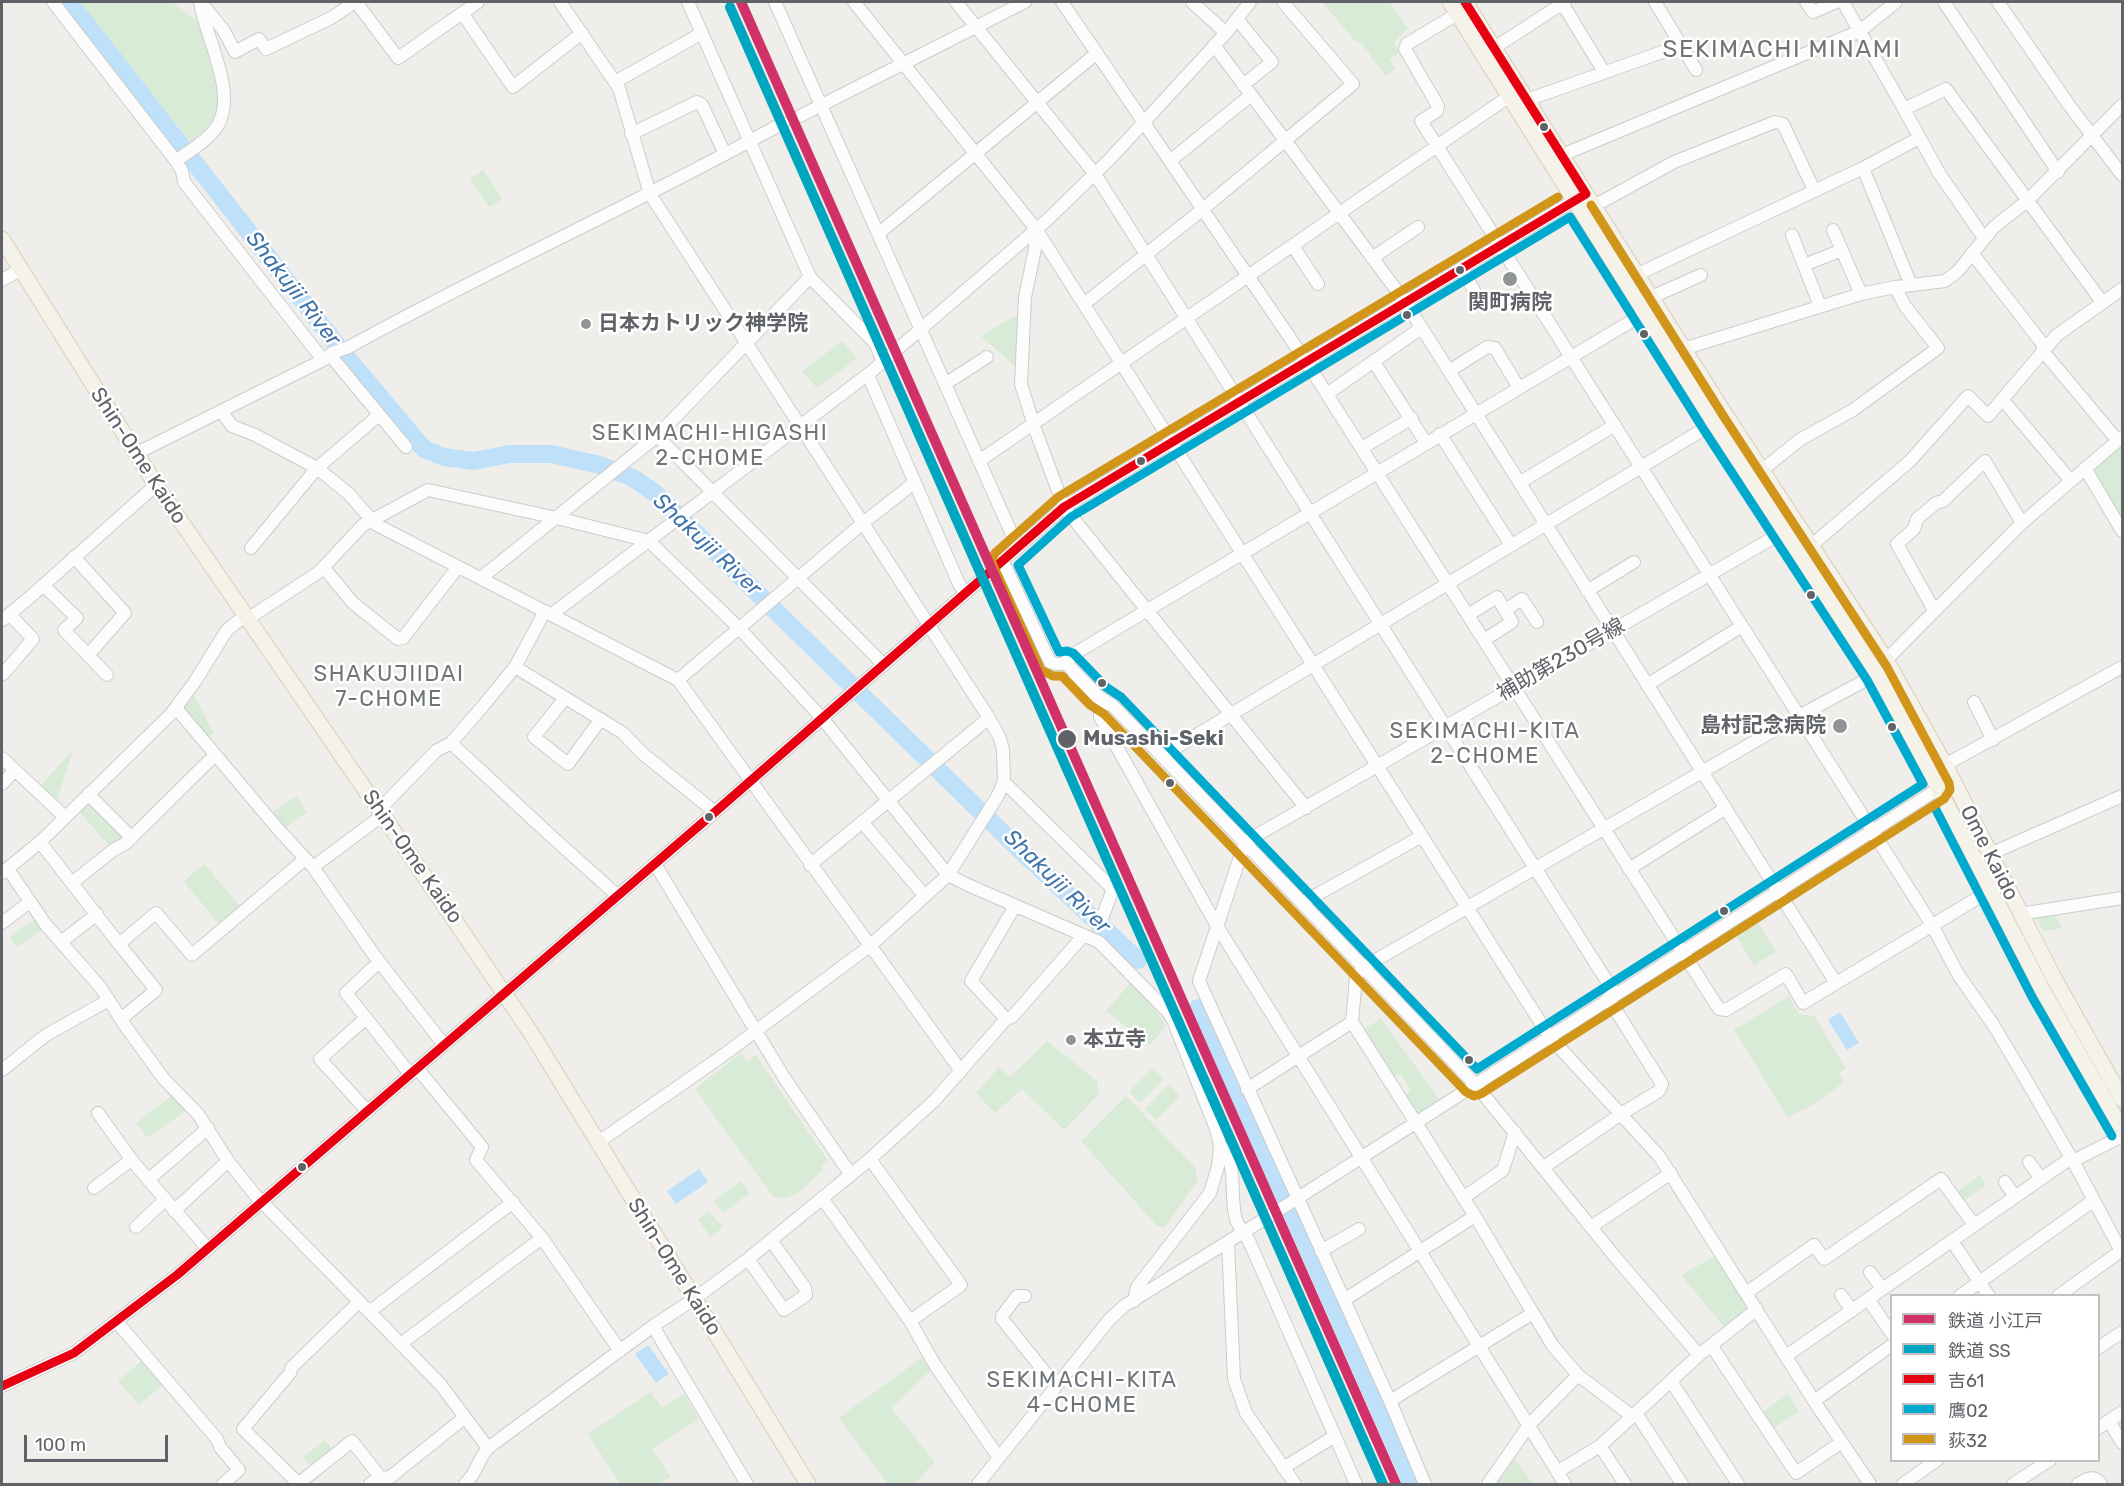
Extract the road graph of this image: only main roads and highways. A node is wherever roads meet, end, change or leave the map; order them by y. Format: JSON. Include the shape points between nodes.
{"nodes":[{"id":1,"x":1457,"y":6,"type":"edge"},
{"id":2,"x":1519,"y":95,"type":"junction"},
{"id":3,"x":1585,"y":200,"type":"junction"},
{"id":4,"x":2,"y":239,"type":"edge"},
{"id":5,"x":1791,"y":528,"type":"junction"},
{"id":6,"x":2122,"y":1098,"type":"edge"},
{"id":7,"x":2122,"y":1130,"type":"edge"},
{"id":8,"x":808,"y":1485,"type":"edge"}],
"edges":[{"from":1,"to":2,"type":"main road","name":"Ome Kaido"},
{"from":1,"to":2,"type":"main road","name":"Ome Kaido","via":[[1494,48]]},
{"from":2,"to":3,"type":"main road","name":"Ome Kaido"},
{"from":2,"to":3,"type":"main road","name":"Ome Kaido","via":[[1562,155]]},
{"from":3,"to":5,"type":"main road","name":"Ome Kaido","via":[[1638,274],[1762,470]]},
{"from":3,"to":5,"type":"main road","via":[[1645,313],[1714,423]]},
{"from":4,"to":8,"type":"main road","name":"Shin-Ome Kaido","via":[[135,454],[504,993]]},
{"from":5,"to":6,"type":"main road","name":"Ome Kaido","via":[[1812,545],[1886,660],[1945,765],[2060,990]]},
{"from":5,"to":7,"type":"main road","via":[[1876,674],[2043,991]]}]}
